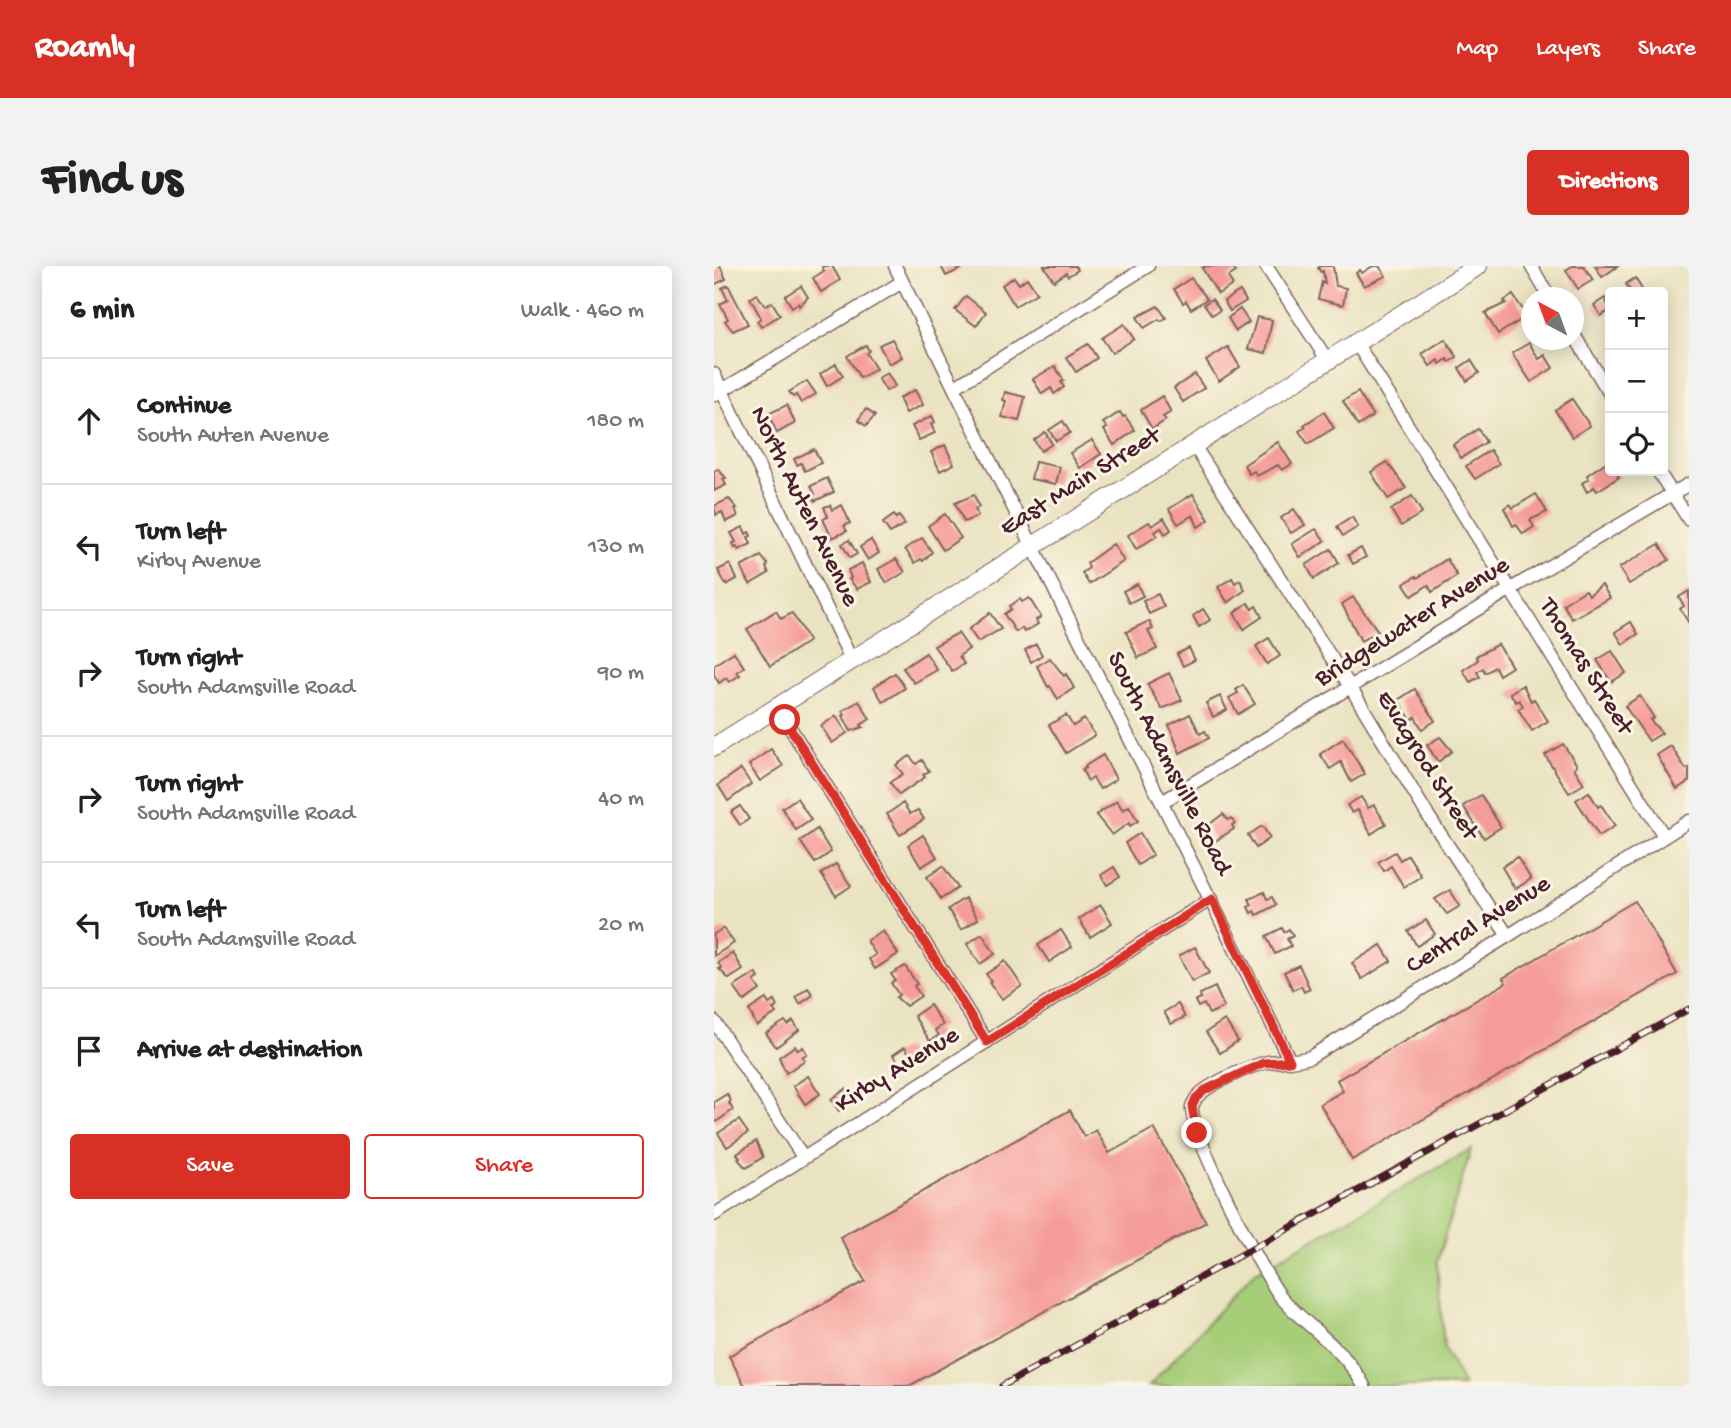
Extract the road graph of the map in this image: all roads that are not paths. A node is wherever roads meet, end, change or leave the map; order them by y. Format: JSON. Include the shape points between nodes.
{"nodes":[{"id":1,"x":895,"y":266,"type":"edge"},
{"id":2,"x":1148,"y":266,"type":"edge"},
{"id":3,"x":1266,"y":266,"type":"edge"},
{"id":4,"x":1478,"y":266,"type":"edge"},
{"id":5,"x":1531,"y":266,"type":"edge"},
{"id":6,"x":902,"y":282,"type":"junction"},
{"id":7,"x":1543,"y":287,"type":"edge"},
{"id":8,"x":1357,"y":344,"type":"junction"},
{"id":9,"x":1582,"y":350,"type":"edge"},
{"id":10,"x":1328,"y":361,"type":"junction"},
{"id":11,"x":714,"y":374,"type":"edge"},
{"id":12,"x":1605,"y":386,"type":"edge"},
{"id":13,"x":955,"y":387,"type":"junction"},
{"id":14,"x":718,"y":393,"type":"edge"},
{"id":15,"x":1193,"y":444,"type":"junction"},
{"id":16,"x":1661,"y":476,"type":"edge"},
{"id":17,"x":1689,"y":484,"type":"edge"},
{"id":18,"x":1673,"y":494,"type":"junction"},
{"id":19,"x":1689,"y":520,"type":"edge"},
{"id":20,"x":1031,"y":546,"type":"junction"},
{"id":21,"x":1509,"y":590,"type":"junction"},
{"id":22,"x":851,"y":659,"type":"junction"},
{"id":23,"x":1351,"y":688,"type":"junction"},
{"id":24,"x":776,"y":707,"type":"junction"},
{"id":25,"x":714,"y":747,"type":"edge"},
{"id":26,"x":1162,"y":802,"type":"junction"},
{"id":27,"x":1689,"y":821,"type":"edge"},
{"id":28,"x":1664,"y":836,"type":"junction"},
{"id":29,"x":1212,"y":899,"type":"junction"},
{"id":30,"x":1508,"y":936,"type":"junction"},
{"id":31,"x":714,"y":1021,"type":"edge"},
{"id":32,"x":987,"y":1042,"type":"junction"},
{"id":33,"x":1290,"y":1061,"type":"junction"},
{"id":34,"x":803,"y":1157,"type":"junction"},
{"id":35,"x":714,"y":1214,"type":"edge"},
{"id":36,"x":1364,"y":1386,"type":"edge"}],
"edges":[{"from":1,"to":6,"type":"street","name":"South Adamsville Road"},
{"from":2,"to":13,"type":"street"},
{"from":3,"to":10,"type":"street"},
{"from":4,"to":8,"type":"street","name":"East Main Street"},
{"from":5,"to":7,"type":"street"},
{"from":6,"to":13,"type":"street","name":"South Adamsville Road"},
{"from":6,"to":14,"type":"street"},
{"from":8,"to":10,"type":"street","name":"East Main Street"},
{"from":8,"to":21,"type":"street","name":"Thomas Street"},
{"from":9,"to":12,"type":"street"},
{"from":10,"to":15,"type":"street","name":"East Main Street"},
{"from":11,"to":14,"type":"street","name":"North Auten Avenue"},
{"from":13,"to":20,"type":"street","name":"South Adamsville Road"},
{"from":14,"to":22,"type":"street","name":"North Auten Avenue"},
{"from":15,"to":20,"type":"street","name":"East Main Street"},
{"from":15,"to":23,"type":"street","name":"Evagrod Street"},
{"from":16,"to":18,"type":"street"},
{"from":17,"to":18,"type":"street","name":"Bridgewater Avenue"},
{"from":18,"to":19,"type":"street"},
{"from":18,"to":21,"type":"street","name":"Bridgewater Avenue"},
{"from":20,"to":22,"type":"street","name":"East Main Street"},
{"from":20,"to":26,"type":"street","name":"South Adamsville Road"},
{"from":21,"to":23,"type":"street","name":"Bridgewater Avenue"},
{"from":21,"to":28,"type":"street","name":"Thomas Street"},
{"from":22,"to":24,"type":"street","name":"East Main Street"},
{"from":23,"to":26,"type":"street","name":"Bridgewater Avenue"},
{"from":23,"to":30,"type":"street","name":"Evagrod Street"},
{"from":24,"to":25,"type":"street","name":"East Main Street"},
{"from":24,"to":32,"type":"street"},
{"from":26,"to":29,"type":"street","name":"South Adamsville Road"},
{"from":27,"to":28,"type":"street","name":"Central Avenue"},
{"from":28,"to":30,"type":"street","name":"Central Avenue"},
{"from":29,"to":32,"type":"street","name":"Kirby Avenue"},
{"from":29,"to":33,"type":"street","name":"South Adamsville Road"},
{"from":30,"to":33,"type":"street","name":"Central Avenue","via":[[1310,1057]]},
{"from":31,"to":34,"type":"street"},
{"from":32,"to":34,"type":"street","name":"Kirby Avenue"},
{"from":33,"to":36,"type":"street","via":[[1252,1067],[1205,1090],[1192,1107],[1197,1133],[1253,1253],[1282,1297],[1348,1359]]},
{"from":34,"to":35,"type":"street","name":"Kirby Avenue"}]}
